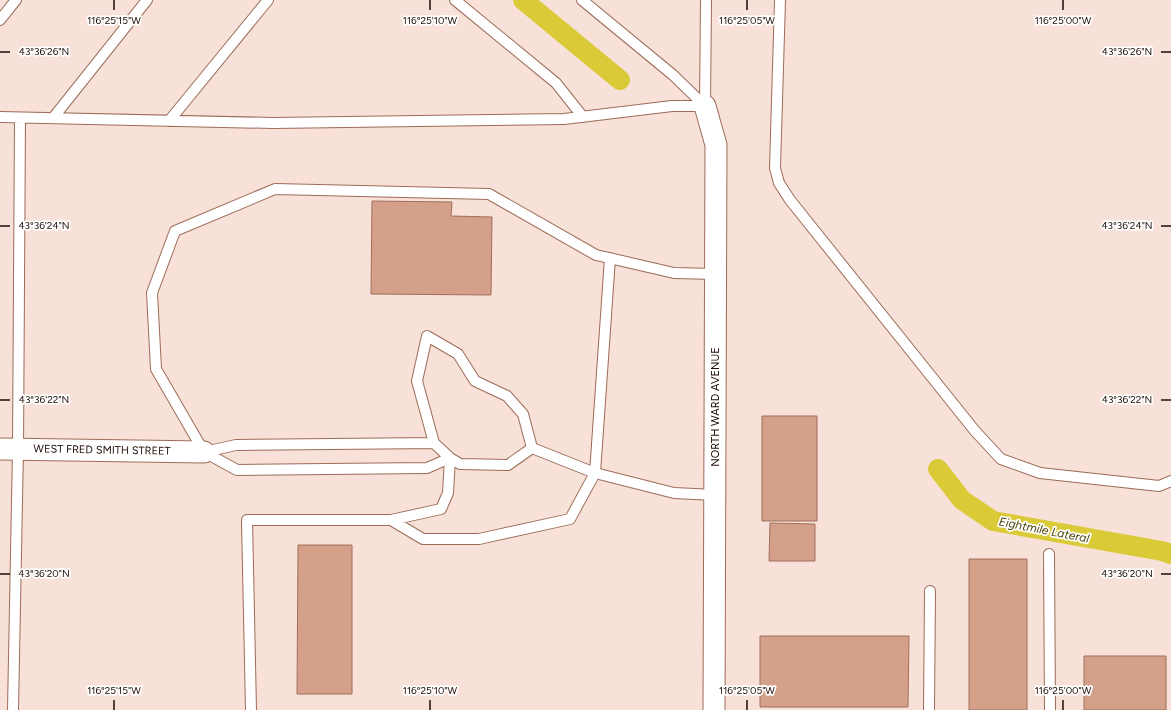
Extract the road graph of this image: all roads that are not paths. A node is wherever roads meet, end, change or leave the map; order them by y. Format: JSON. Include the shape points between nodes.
{"nodes":[{"id":1,"x":16,"y":0,"type":"edge"},
{"id":2,"x":147,"y":0,"type":"edge"},
{"id":3,"x":268,"y":0,"type":"edge"},
{"id":4,"x":455,"y":0,"type":"edge"},
{"id":5,"x":582,"y":0,"type":"edge"},
{"id":6,"x":706,"y":0,"type":"edge"},
{"id":7,"x":780,"y":0,"type":"edge"},
{"id":8,"x":0,"y":20,"type":"edge"},
{"id":9,"x":705,"y":106,"type":"junction"},
{"id":10,"x":0,"y":117,"type":"edge"},
{"id":11,"x":583,"y":117,"type":"junction"},
{"id":12,"x":20,"y":118,"type":"junction"},
{"id":13,"x":53,"y":118,"type":"junction"},
{"id":14,"x":169,"y":121,"type":"junction"},
{"id":15,"x":610,"y":258,"type":"junction"},
{"id":16,"x":715,"y":274,"type":"junction"},
{"id":17,"x":434,"y":443,"type":"junction"},
{"id":18,"x":532,"y":448,"type":"junction"},
{"id":19,"x":9,"y":449,"type":"edge"},
{"id":20,"x":204,"y":452,"type":"junction"},
{"id":21,"x":450,"y":458,"type":"junction"},
{"id":22,"x":595,"y":473,"type":"junction"},
{"id":23,"x":1171,"y":481,"type":"edge"},
{"id":24,"x":715,"y":495,"type":"junction"},
{"id":25,"x":391,"y":520,"type":"junction"},
{"id":26,"x":1049,"y":554,"type":"dead end"},
{"id":27,"x":930,"y":591,"type":"dead end"},
{"id":28,"x":13,"y":710,"type":"edge"},
{"id":29,"x":251,"y":710,"type":"edge"},
{"id":30,"x":714,"y":710,"type":"edge"},
{"id":31,"x":929,"y":710,"type":"edge"},
{"id":32,"x":1050,"y":710,"type":"edge"}],
"edges":[{"from":1,"to":8,"type":"lane"},
{"from":2,"to":13,"type":"lane"},
{"from":3,"to":14,"type":"lane"},
{"from":4,"to":11,"type":"lane","via":[[556,83]]},
{"from":5,"to":9,"type":"lane","via":[[673,75]]},
{"from":6,"to":9,"type":"lane"},
{"from":7,"to":23,"type":"lane","via":[[775,168],[779,183],[975,432],[1001,459],[1040,473],[1159,486]]},
{"from":9,"to":11,"type":"lane","via":[[672,106]]},
{"from":9,"to":16,"type":"street","name":"NORTH WARD AVENUE","via":[[716,145]]},
{"from":10,"to":12,"type":"lane"},
{"from":11,"to":14,"type":"lane","via":[[273,123]]},
{"from":12,"to":13,"type":"lane"},
{"from":12,"to":19,"type":"lane"},
{"from":13,"to":14,"type":"lane"},
{"from":15,"to":16,"type":"lane","via":[[674,273]]},
{"from":15,"to":20,"type":"lane","via":[[596,255],[490,194],[275,189],[175,231],[152,293],[156,369]]},
{"from":15,"to":22,"type":"lane"},
{"from":16,"to":24,"type":"street","name":"NORTH WARD AVENUE"},
{"from":17,"to":18,"type":"lane","via":[[417,381],[427,336],[458,354],[475,381],[507,396],[523,414]]},
{"from":17,"to":20,"type":"lane","via":[[236,445]]},
{"from":17,"to":21,"type":"lane"},
{"from":18,"to":21,"type":"lane","via":[[508,465],[460,464]]},
{"from":18,"to":22,"type":"lane"},
{"from":19,"to":20,"type":"street","name":"WEST FRED SMITH STREET"},
{"from":19,"to":28,"type":"lane"},
{"from":20,"to":21,"type":"lane","via":[[237,470],[427,468]]},
{"from":21,"to":25,"type":"lane","via":[[448,493],[441,509]]},
{"from":22,"to":24,"type":"lane","via":[[674,493]]},
{"from":22,"to":25,"type":"lane","via":[[570,519],[479,539],[423,539]]},
{"from":24,"to":30,"type":"street","name":"NORTH WARD AVENUE"},
{"from":25,"to":29,"type":"lane","via":[[247,520]]},
{"from":26,"to":32,"type":"lane"},
{"from":27,"to":31,"type":"lane"}]}
